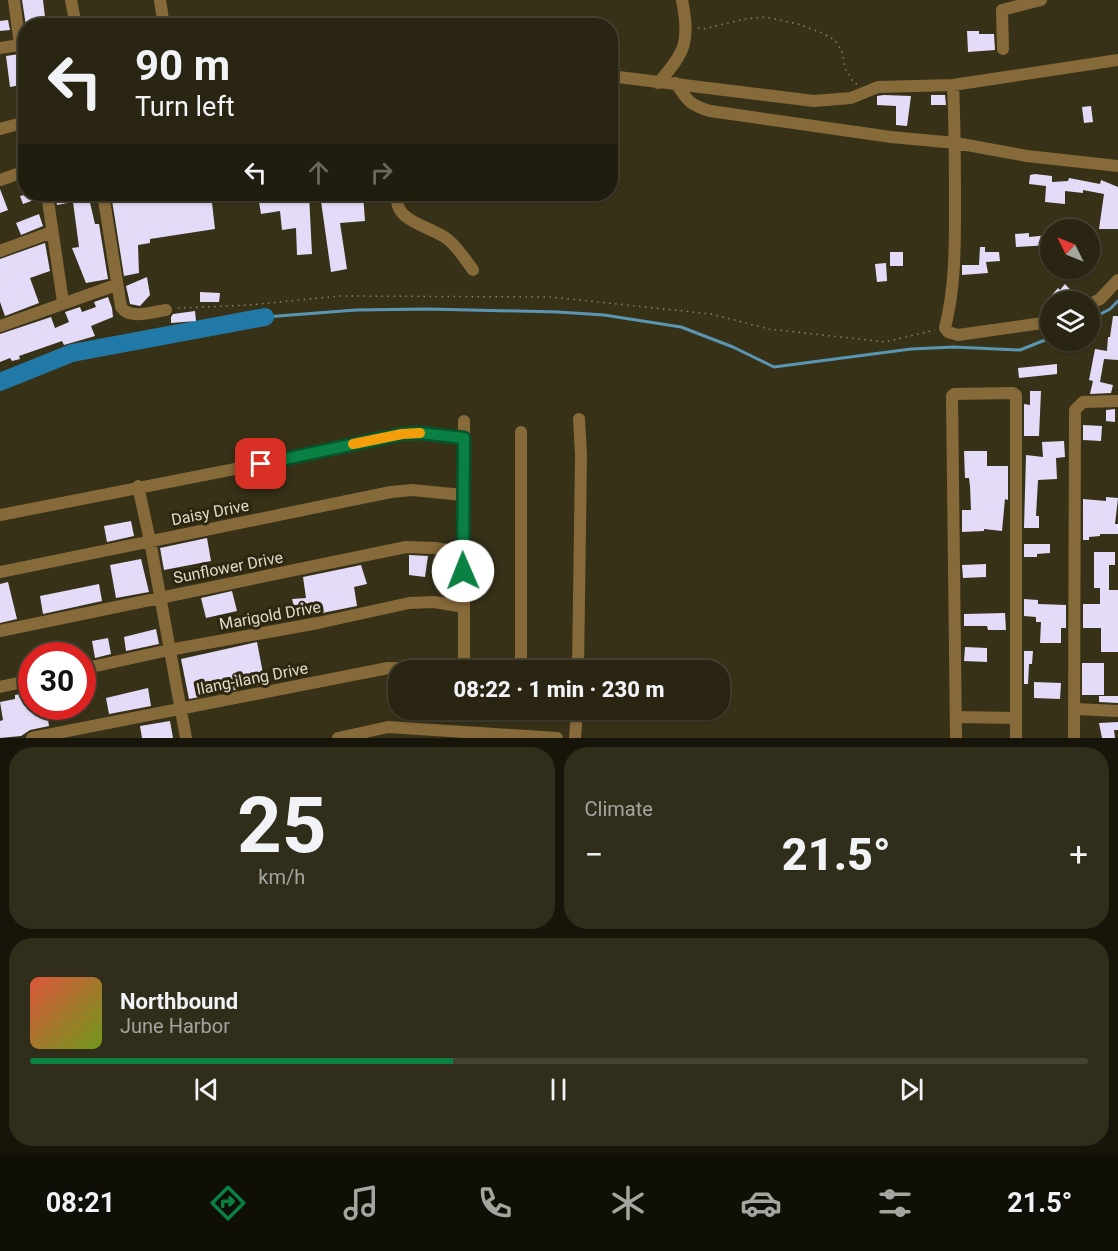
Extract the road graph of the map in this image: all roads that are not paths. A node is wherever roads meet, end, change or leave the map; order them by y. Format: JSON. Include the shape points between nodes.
{"nodes":[{"id":1,"x":14,"y":0,"type":"edge"},
{"id":2,"x":71,"y":0,"type":"edge"},
{"id":3,"x":160,"y":0,"type":"edge"},
{"id":4,"x":682,"y":0,"type":"edge"},
{"id":5,"x":1041,"y":0,"type":"edge"},
{"id":6,"x":74,"y":18,"type":"edge"},
{"id":7,"x":163,"y":18,"type":"edge"},
{"id":8,"x":18,"y":20,"type":"edge"},
{"id":9,"x":18,"y":46,"type":"edge"},
{"id":10,"x":0,"y":48,"type":"edge"},
{"id":11,"x":1003,"y":49,"type":"dead end"},
{"id":12,"x":1118,"y":60,"type":"edge"},
{"id":13,"x":618,"y":77,"type":"edge"},
{"id":14,"x":658,"y":83,"type":"junction"},
{"id":15,"x":676,"y":83,"type":"junction"},
{"id":16,"x":953,"y":85,"type":"junction"},
{"id":17,"x":18,"y":124,"type":"edge"},
{"id":18,"x":0,"y":129,"type":"edge"},
{"id":19,"x":956,"y":143,"type":"junction"},
{"id":20,"x":1118,"y":166,"type":"edge"},
{"id":21,"x":18,"y":174,"type":"edge"},
{"id":22,"x":0,"y":180,"type":"edge"},
{"id":23,"x":48,"y":201,"type":"edge"},
{"id":24,"x":104,"y":201,"type":"edge"},
{"id":25,"x":398,"y":201,"type":"edge"},
{"id":26,"x":52,"y":232,"type":"junction"},
{"id":27,"x":0,"y":251,"type":"edge"},
{"id":28,"x":474,"y":270,"type":"dead end"},
{"id":29,"x":1118,"y":280,"type":"edge"},
{"id":30,"x":116,"y":285,"type":"junction"},
{"id":31,"x":1100,"y":299,"type":"edge"},
{"id":32,"x":63,"y":302,"type":"junction"},
{"id":33,"x":166,"y":310,"type":"road end"},
{"id":34,"x":1040,"y":323,"type":"edge"},
{"id":35,"x":0,"y":326,"type":"edge"},
{"id":36,"x":1118,"y":401,"type":"edge"},
{"id":37,"x":579,"y":419,"type":"dead end"},
{"id":38,"x":464,"y":421,"type":"dead end"},
{"id":39,"x":521,"y":432,"type":"dead end"},
{"id":40,"x":464,"y":438,"type":"junction"},
{"id":41,"x":138,"y":486,"type":"junction"},
{"id":42,"x":463,"y":495,"type":"junction"},
{"id":43,"x":0,"y":515,"type":"edge"},
{"id":44,"x":150,"y":541,"type":"junction"},
{"id":45,"x":463,"y":553,"type":"junction"},
{"id":46,"x":0,"y":572,"type":"edge"},
{"id":47,"x":160,"y":597,"type":"junction"},
{"id":48,"x":464,"y":607,"type":"junction"},
{"id":49,"x":0,"y":631,"type":"edge"},
{"id":50,"x":169,"y":650,"type":"junction"},
{"id":51,"x":464,"y":660,"type":"edge"},
{"id":52,"x":521,"y":660,"type":"edge"},
{"id":53,"x":578,"y":660,"type":"edge"},
{"id":54,"x":96,"y":666,"type":"edge"},
{"id":55,"x":388,"y":668,"type":"edge"},
{"id":56,"x":18,"y":683,"type":"edge"},
{"id":57,"x":0,"y":687,"type":"edge"},
{"id":58,"x":180,"y":708,"type":"junction"},
{"id":59,"x":1075,"y":709,"type":"junction"},
{"id":60,"x":1118,"y":711,"type":"edge"},
{"id":61,"x":956,"y":717,"type":"junction"},
{"id":62,"x":1016,"y":718,"type":"junction"},
{"id":63,"x":576,"y":720,"type":"edge"},
{"id":64,"x":32,"y":738,"type":"edge"},
{"id":65,"x":186,"y":738,"type":"edge"},
{"id":66,"x":338,"y":738,"type":"edge"},
{"id":67,"x":557,"y":738,"type":"edge"},
{"id":68,"x":575,"y":738,"type":"edge"},
{"id":69,"x":956,"y":738,"type":"edge"},
{"id":70,"x":1016,"y":738,"type":"edge"},
{"id":71,"x":1074,"y":738,"type":"edge"}],
"edges":[{"from":1,"to":8,"type":"street"},
{"from":2,"to":6,"type":"street"},
{"from":3,"to":7,"type":"street"},
{"from":4,"to":14,"type":"street","via":[[686,41],[676,63]]},
{"from":5,"to":11,"type":"street","via":[[1002,10]]},
{"from":9,"to":10,"type":"street"},
{"from":12,"to":16,"type":"street"},
{"from":13,"to":14,"type":"street"},
{"from":14,"to":15,"type":"street"},
{"from":15,"to":16,"type":"street","via":[[814,101],[851,98],[872,88]]},
{"from":15,"to":19,"type":"street","via":[[688,102],[710,111]]},
{"from":16,"to":19,"type":"street"},
{"from":17,"to":18,"type":"street"},
{"from":19,"to":20,"type":"street"},
{"from":19,"to":34,"type":"street","via":[[954,275],[945,328],[958,335]]},
{"from":21,"to":22,"type":"street"},
{"from":23,"to":26,"type":"street"},
{"from":24,"to":30,"type":"street"},
{"from":25,"to":28,"type":"street","via":[[407,218],[447,239]]},
{"from":26,"to":27,"type":"street"},
{"from":26,"to":32,"type":"street"},
{"from":29,"to":31,"type":"street"},
{"from":30,"to":32,"type":"street"},
{"from":30,"to":33,"type":"street","via":[[121,307],[129,314]]},
{"from":32,"to":35,"type":"street"},
{"from":36,"to":59,"type":"street","via":[[1083,402],[1075,410]]},
{"from":37,"to":53,"type":"street"},
{"from":38,"to":40,"type":"street"},
{"from":39,"to":52,"type":"street"},
{"from":40,"to":41,"type":"street","via":[[402,434]]},
{"from":40,"to":42,"type":"street"},
{"from":41,"to":43,"type":"street"},
{"from":41,"to":44,"type":"street"},
{"from":42,"to":44,"type":"street","name":"Daisy Drive","via":[[391,492]]},
{"from":42,"to":45,"type":"street"},
{"from":44,"to":46,"type":"street","name":"Daisy Drive"},
{"from":44,"to":47,"type":"street"},
{"from":45,"to":47,"type":"street","name":"Sunflower Drive","via":[[406,547]]},
{"from":45,"to":48,"type":"street"},
{"from":47,"to":49,"type":"street","name":"Sunflower Drive"},
{"from":47,"to":50,"type":"street"},
{"from":48,"to":50,"type":"street","name":"Marigold Drive","via":[[409,603]]},
{"from":48,"to":51,"type":"street"},
{"from":50,"to":54,"type":"street","name":"Marigold Drive"},
{"from":50,"to":58,"type":"street"},
{"from":55,"to":58,"type":"street","name":"Ilang-ilang Drive"},
{"from":56,"to":57,"type":"street"},
{"from":58,"to":64,"type":"street","name":"Ilang-ilang Drive"},
{"from":58,"to":65,"type":"street"},
{"from":59,"to":60,"type":"street"},
{"from":59,"to":71,"type":"street"},
{"from":61,"to":62,"type":"street"},
{"from":61,"to":62,"type":"street","via":[[952,396],[1013,393]]},
{"from":61,"to":69,"type":"street"},
{"from":62,"to":70,"type":"street"},
{"from":63,"to":68,"type":"street"},
{"from":66,"to":67,"type":"street","via":[[388,728]]}]}
